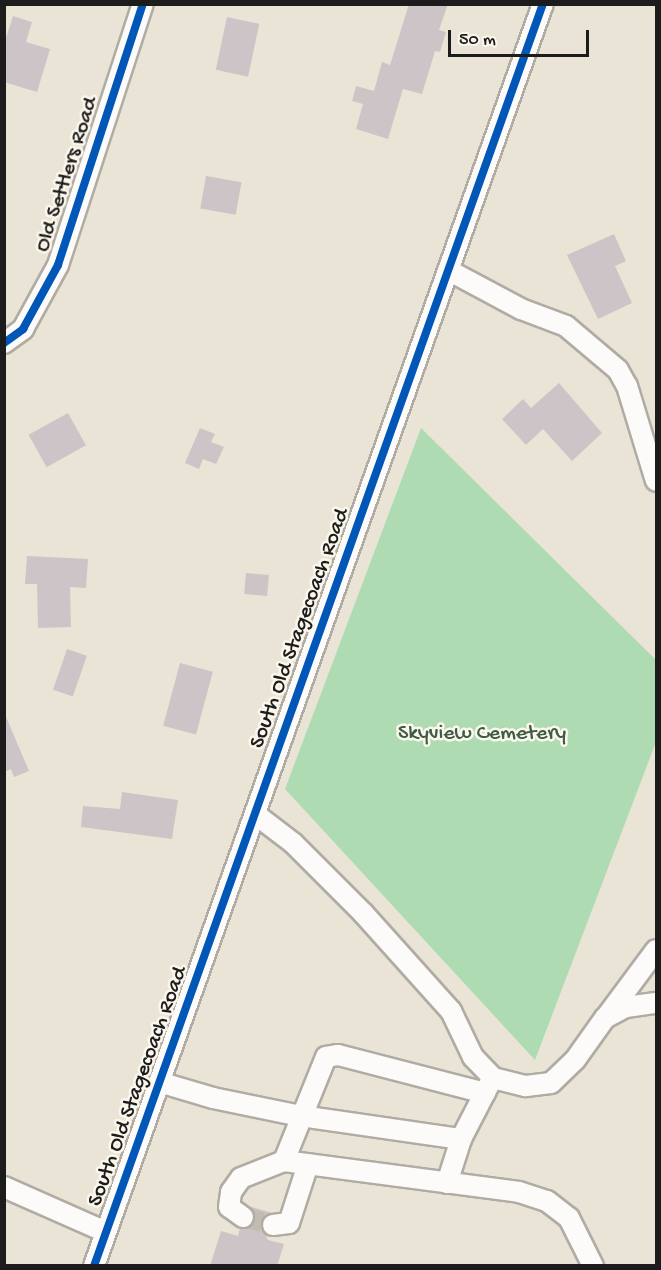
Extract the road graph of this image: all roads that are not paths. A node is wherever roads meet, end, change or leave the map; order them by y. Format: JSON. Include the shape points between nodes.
{"nodes":[{"id":1,"x":143,"y":4,"type":"edge"},
{"id":2,"x":543,"y":4,"type":"edge"},
{"id":3,"x":448,"y":270,"type":"junction"},
{"id":4,"x":4,"y":343,"type":"edge"},
{"id":5,"x":657,"y":482,"type":"edge"},
{"id":6,"x":255,"y":814,"type":"junction"},
{"id":7,"x":657,"y":950,"type":"edge"},
{"id":8,"x":657,"y":1003,"type":"edge"},
{"id":9,"x":605,"y":1018,"type":"junction"},
{"id":10,"x":159,"y":1082,"type":"junction"},
{"id":11,"x":489,"y":1085,"type":"junction"},
{"id":12,"x":301,"y":1116,"type":"junction"},
{"id":13,"x":461,"y":1138,"type":"junction"},
{"id":14,"x":284,"y":1161,"type":"junction"},
{"id":15,"x":308,"y":1164,"type":"junction"},
{"id":16,"x":447,"y":1183,"type":"junction"},
{"id":17,"x":4,"y":1187,"type":"edge"},
{"id":18,"x":243,"y":1217,"type":"dead end"},
{"id":19,"x":273,"y":1225,"type":"dead end"},
{"id":20,"x":106,"y":1232,"type":"junction"},
{"id":21,"x":94,"y":1266,"type":"edge"},
{"id":22,"x":593,"y":1266,"type":"edge"}],
"edges":[{"from":1,"to":4,"type":"street","name":"Old Settlers Road","via":[[58,265],[23,329]]},
{"from":2,"to":3,"type":"street","name":"South Old Stagecoach Road"},
{"from":3,"to":5,"type":"street","via":[[521,309],[566,326],[618,370],[627,386]]},
{"from":3,"to":6,"type":"street","name":"South Old Stagecoach Road"},
{"from":6,"to":10,"type":"street","name":"South Old Stagecoach Road"},
{"from":6,"to":11,"type":"street","via":[[293,843],[451,1011]]},
{"from":7,"to":9,"type":"street"},
{"from":8,"to":9,"type":"street","via":[[626,1007]]},
{"from":9,"to":11,"type":"street","via":[[575,1060],[551,1083]]},
{"from":10,"to":12,"type":"street"},
{"from":10,"to":20,"type":"street","name":"South Old Stagecoach Road"},
{"from":11,"to":12,"type":"street","via":[[338,1055],[326,1058]]},
{"from":11,"to":13,"type":"street"},
{"from":12,"to":13,"type":"street"},
{"from":12,"to":14,"type":"street"},
{"from":13,"to":16,"type":"street"},
{"from":14,"to":15,"type":"street"},
{"from":14,"to":18,"type":"street","via":[[241,1178],[231,1192],[229,1207]]},
{"from":15,"to":16,"type":"street"},
{"from":15,"to":19,"type":"street","via":[[289,1223]]},
{"from":16,"to":22,"type":"street","via":[[519,1192],[547,1201],[568,1218]]},
{"from":17,"to":20,"type":"street"},
{"from":20,"to":21,"type":"street","name":"South Old Stagecoach Road"}]}
